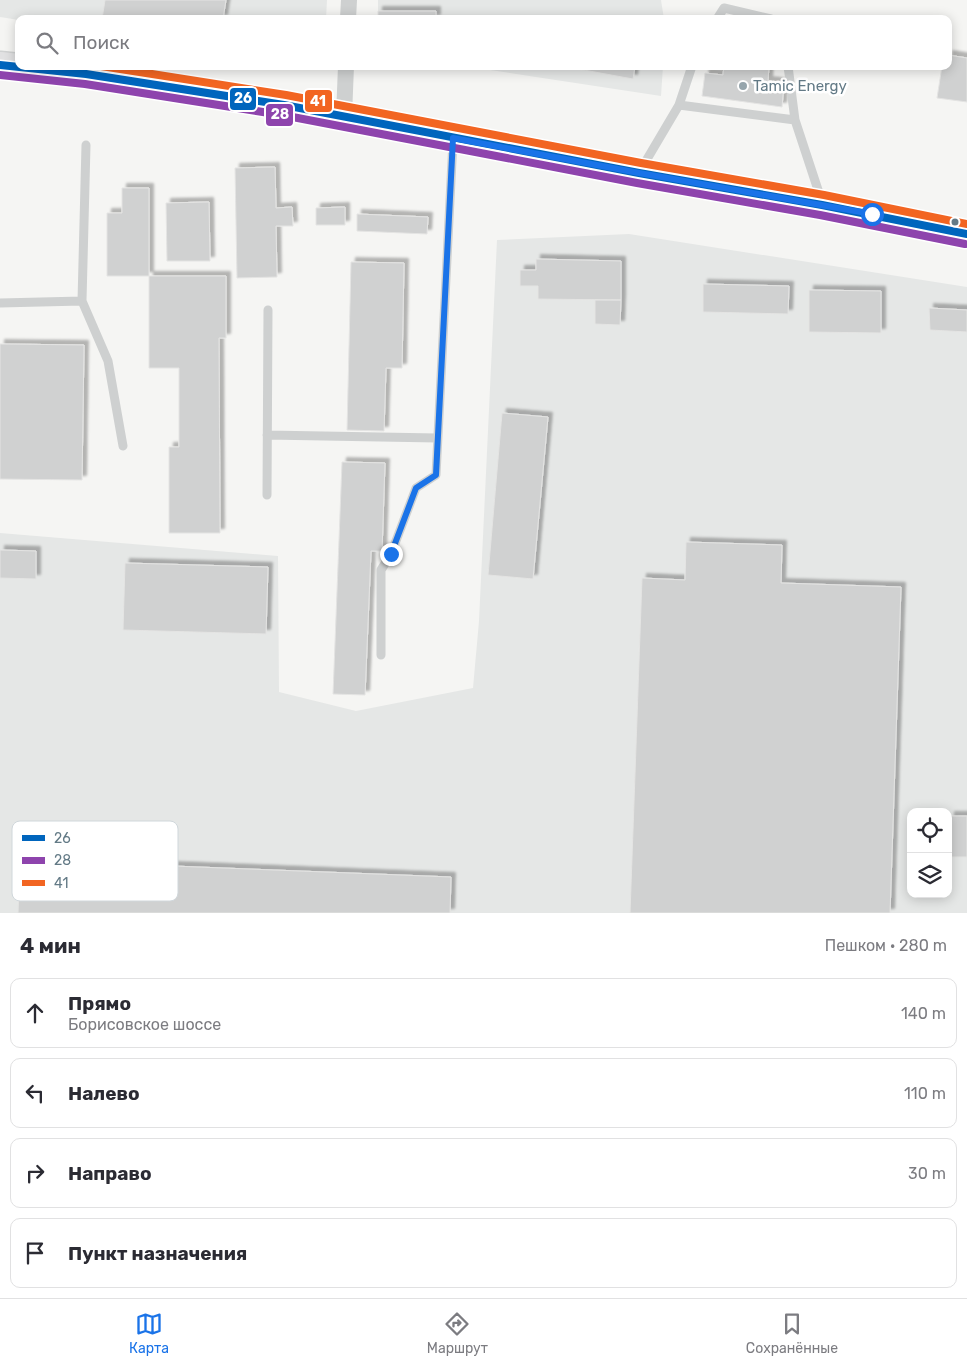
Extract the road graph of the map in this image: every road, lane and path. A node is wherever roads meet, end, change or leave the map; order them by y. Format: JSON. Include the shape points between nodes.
{"nodes":[{"id":1,"x":349,"y":0,"type":"edge"},
{"id":2,"x":348,"y":15,"type":"edge"},
{"id":3,"x":720,"y":15,"type":"edge"},
{"id":4,"x":754,"y":15,"type":"edge"},
{"id":5,"x":0,"y":65,"type":"edge"},
{"id":6,"x":15,"y":67,"type":"edge"},
{"id":7,"x":48,"y":70,"type":"edge"},
{"id":8,"x":346,"y":70,"type":"edge"},
{"id":9,"x":691,"y":70,"type":"edge"},
{"id":10,"x":789,"y":70,"type":"edge"},
{"id":11,"x":679,"y":106,"type":"junction"},
{"id":12,"x":344,"y":116,"type":"junction"},
{"id":13,"x":795,"y":120,"type":"junction"},
{"id":14,"x":453,"y":138,"type":"junction"},
{"id":15,"x":86,"y":145,"type":"dead end"},
{"id":16,"x":639,"y":173,"type":"junction"},
{"id":17,"x":822,"y":205,"type":"junction"},
{"id":18,"x":967,"y":234,"type":"edge"},
{"id":19,"x":82,"y":301,"type":"junction"},
{"id":20,"x":0,"y":303,"type":"edge"},
{"id":21,"x":268,"y":310,"type":"dead end"},
{"id":22,"x":267,"y":435,"type":"junction"},
{"id":23,"x":437,"y":438,"type":"junction"},
{"id":24,"x":123,"y":446,"type":"dead end"},
{"id":25,"x":267,"y":495,"type":"dead end"},
{"id":26,"x":380,"y":655,"type":"dead end"}],
"edges":[{"from":1,"to":2,"type":"street"},
{"from":3,"to":4,"type":"lane","via":[[724,8]]},
{"from":5,"to":6,"type":"main road"},
{"from":7,"to":12,"type":"main road"},
{"from":8,"to":12,"type":"street"},
{"from":9,"to":11,"type":"lane"},
{"from":10,"to":13,"type":"lane"},
{"from":11,"to":13,"type":"lane"},
{"from":11,"to":16,"type":"lane"},
{"from":12,"to":14,"type":"main road"},
{"from":13,"to":17,"type":"lane"},
{"from":14,"to":16,"type":"main road"},
{"from":14,"to":23,"type":"lane"},
{"from":15,"to":19,"type":"lane"},
{"from":16,"to":17,"type":"main road"},
{"from":17,"to":18,"type":"main road"},
{"from":19,"to":20,"type":"lane"},
{"from":19,"to":24,"type":"lane","via":[[108,361]]},
{"from":21,"to":22,"type":"lane"},
{"from":22,"to":23,"type":"lane"},
{"from":22,"to":25,"type":"lane"},
{"from":23,"to":26,"type":"lane","via":[[436,475],[416,488],[391,554],[381,570]]}]}
